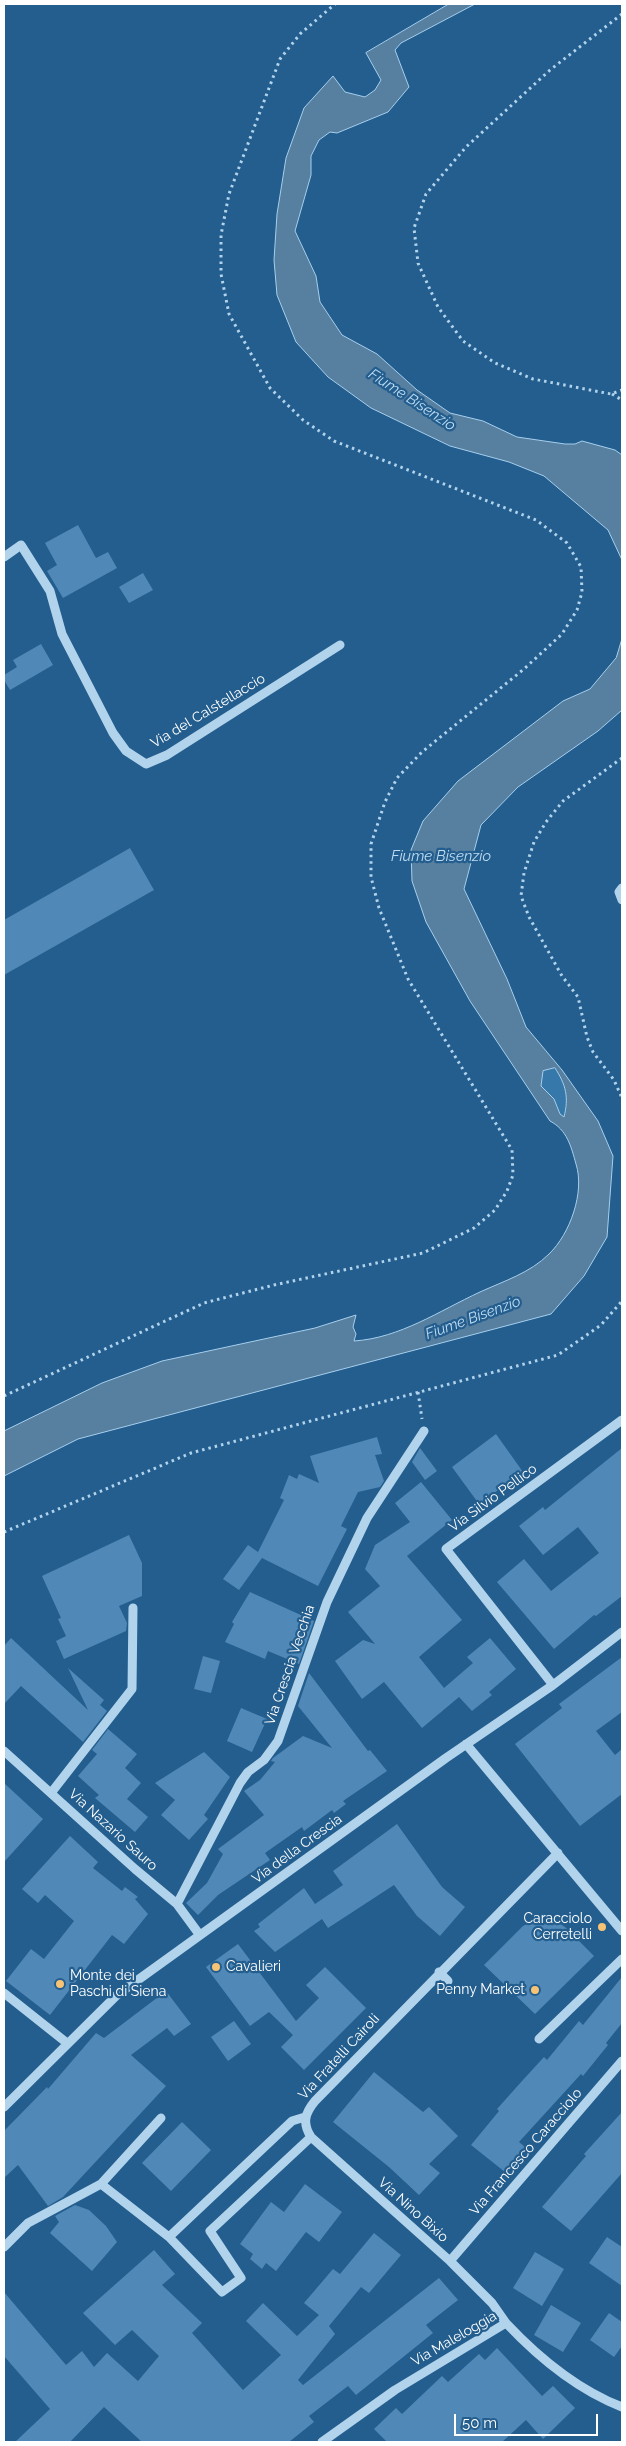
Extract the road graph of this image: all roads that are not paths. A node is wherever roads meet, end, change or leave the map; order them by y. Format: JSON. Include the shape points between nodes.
{"nodes":[{"id":1,"x":4,"y":557,"type":"edge"},
{"id":2,"x":340,"y":645,"type":"dead end"},
{"id":3,"x":622,"y":888,"type":"edge"},
{"id":4,"x":622,"y":900,"type":"edge"},
{"id":5,"x":622,"y":1420,"type":"edge"},
{"id":6,"x":424,"y":1431,"type":"road end"},
{"id":7,"x":132,"y":1608,"type":"dead end"},
{"id":8,"x":622,"y":1632,"type":"edge"},
{"id":9,"x":553,"y":1685,"type":"junction"},
{"id":10,"x":466,"y":1744,"type":"junction"},
{"id":11,"x":4,"y":1751,"type":"edge"},
{"id":12,"x":51,"y":1793,"type":"junction"},
{"id":13,"x":558,"y":1852,"type":"junction"},
{"id":14,"x":177,"y":1904,"type":"junction"},
{"id":15,"x":622,"y":1930,"type":"edge"},
{"id":16,"x":199,"y":1934,"type":"junction"},
{"id":17,"x":622,"y":1959,"type":"edge"},
{"id":18,"x":439,"y":1972,"type":"junction"},
{"id":19,"x":448,"y":1981,"type":"dead end"},
{"id":20,"x":4,"y":1993,"type":"edge"},
{"id":21,"x":540,"y":2039,"type":"dead end"},
{"id":22,"x":67,"y":2043,"type":"junction"},
{"id":23,"x":622,"y":2061,"type":"edge"},
{"id":24,"x":4,"y":2107,"type":"edge"},
{"id":25,"x":305,"y":2117,"type":"junction"},
{"id":26,"x":161,"y":2118,"type":"dead end"},
{"id":27,"x":312,"y":2136,"type":"junction"},
{"id":28,"x":101,"y":2184,"type":"junction"},
{"id":29,"x":169,"y":2237,"type":"junction"},
{"id":30,"x":4,"y":2248,"type":"edge"},
{"id":31,"x":450,"y":2261,"type":"junction"},
{"id":32,"x":506,"y":2323,"type":"junction"},
{"id":33,"x":622,"y":2407,"type":"edge"},
{"id":34,"x":322,"y":2442,"type":"edge"}],
"edges":[{"from":1,"to":2,"type":"street","name":"Via del Calstellaccio","via":[[21,545],[50,591],[62,634],[114,733],[126,751],[146,764],[167,755]]},
{"from":3,"to":4,"type":"street","via":[[619,892]]},
{"from":5,"to":9,"type":"street","name":"Via Silvio Pellico","via":[[446,1550]]},
{"from":6,"to":14,"type":"street","name":"Via Crescia Vecchia","via":[[367,1518],[335,1585],[310,1646],[278,1741],[240,1783]]},
{"from":7,"to":12,"type":"street","via":[[132,1689]]},
{"from":8,"to":9,"type":"street","name":"Via della Crescia"},
{"from":9,"to":10,"type":"street","name":"Via della Crescia"},
{"from":10,"to":13,"type":"street"},
{"from":10,"to":16,"type":"street","name":"Via della Crescia"},
{"from":11,"to":12,"type":"street","name":"Via Nazario Sauro"},
{"from":12,"to":14,"type":"street","name":"Via Nazario Sauro"},
{"from":13,"to":15,"type":"street"},
{"from":13,"to":18,"type":"street","name":"Via Fratelli Cairoli"},
{"from":14,"to":16,"type":"street","name":"Via Nazario Sauro"},
{"from":16,"to":22,"type":"street","name":"Via della Crescia","via":[[117,1995]]},
{"from":17,"to":21,"type":"street"},
{"from":18,"to":19,"type":"street"},
{"from":18,"to":25,"type":"street","name":"Via Fratelli Cairoli","via":[[315,2101]]},
{"from":20,"to":22,"type":"street"},
{"from":22,"to":24,"type":"street","name":"Via della Crescia"},
{"from":23,"to":31,"type":"street","name":"Via Francesco Caracciolo"},
{"from":25,"to":27,"type":"street","name":"Via Nino Bixio"},
{"from":25,"to":29,"type":"street","name":"Via Fratelli Cairoli","via":[[292,2121]]},
{"from":26,"to":28,"type":"street"},
{"from":27,"to":29,"type":"street","via":[[210,2230],[241,2278],[222,2292]]},
{"from":27,"to":31,"type":"street","name":"Via Nino Bixio"},
{"from":28,"to":29,"type":"street"},
{"from":28,"to":30,"type":"street","via":[[28,2224]]},
{"from":31,"to":32,"type":"street","name":"Via Nino Bixio","via":[[486,2297]]},
{"from":32,"to":33,"type":"street","name":"Via Maleloggia","via":[[546,2361],[606,2401]]},
{"from":32,"to":34,"type":"street","name":"Via Maleloggia","via":[[395,2390]]}]}
